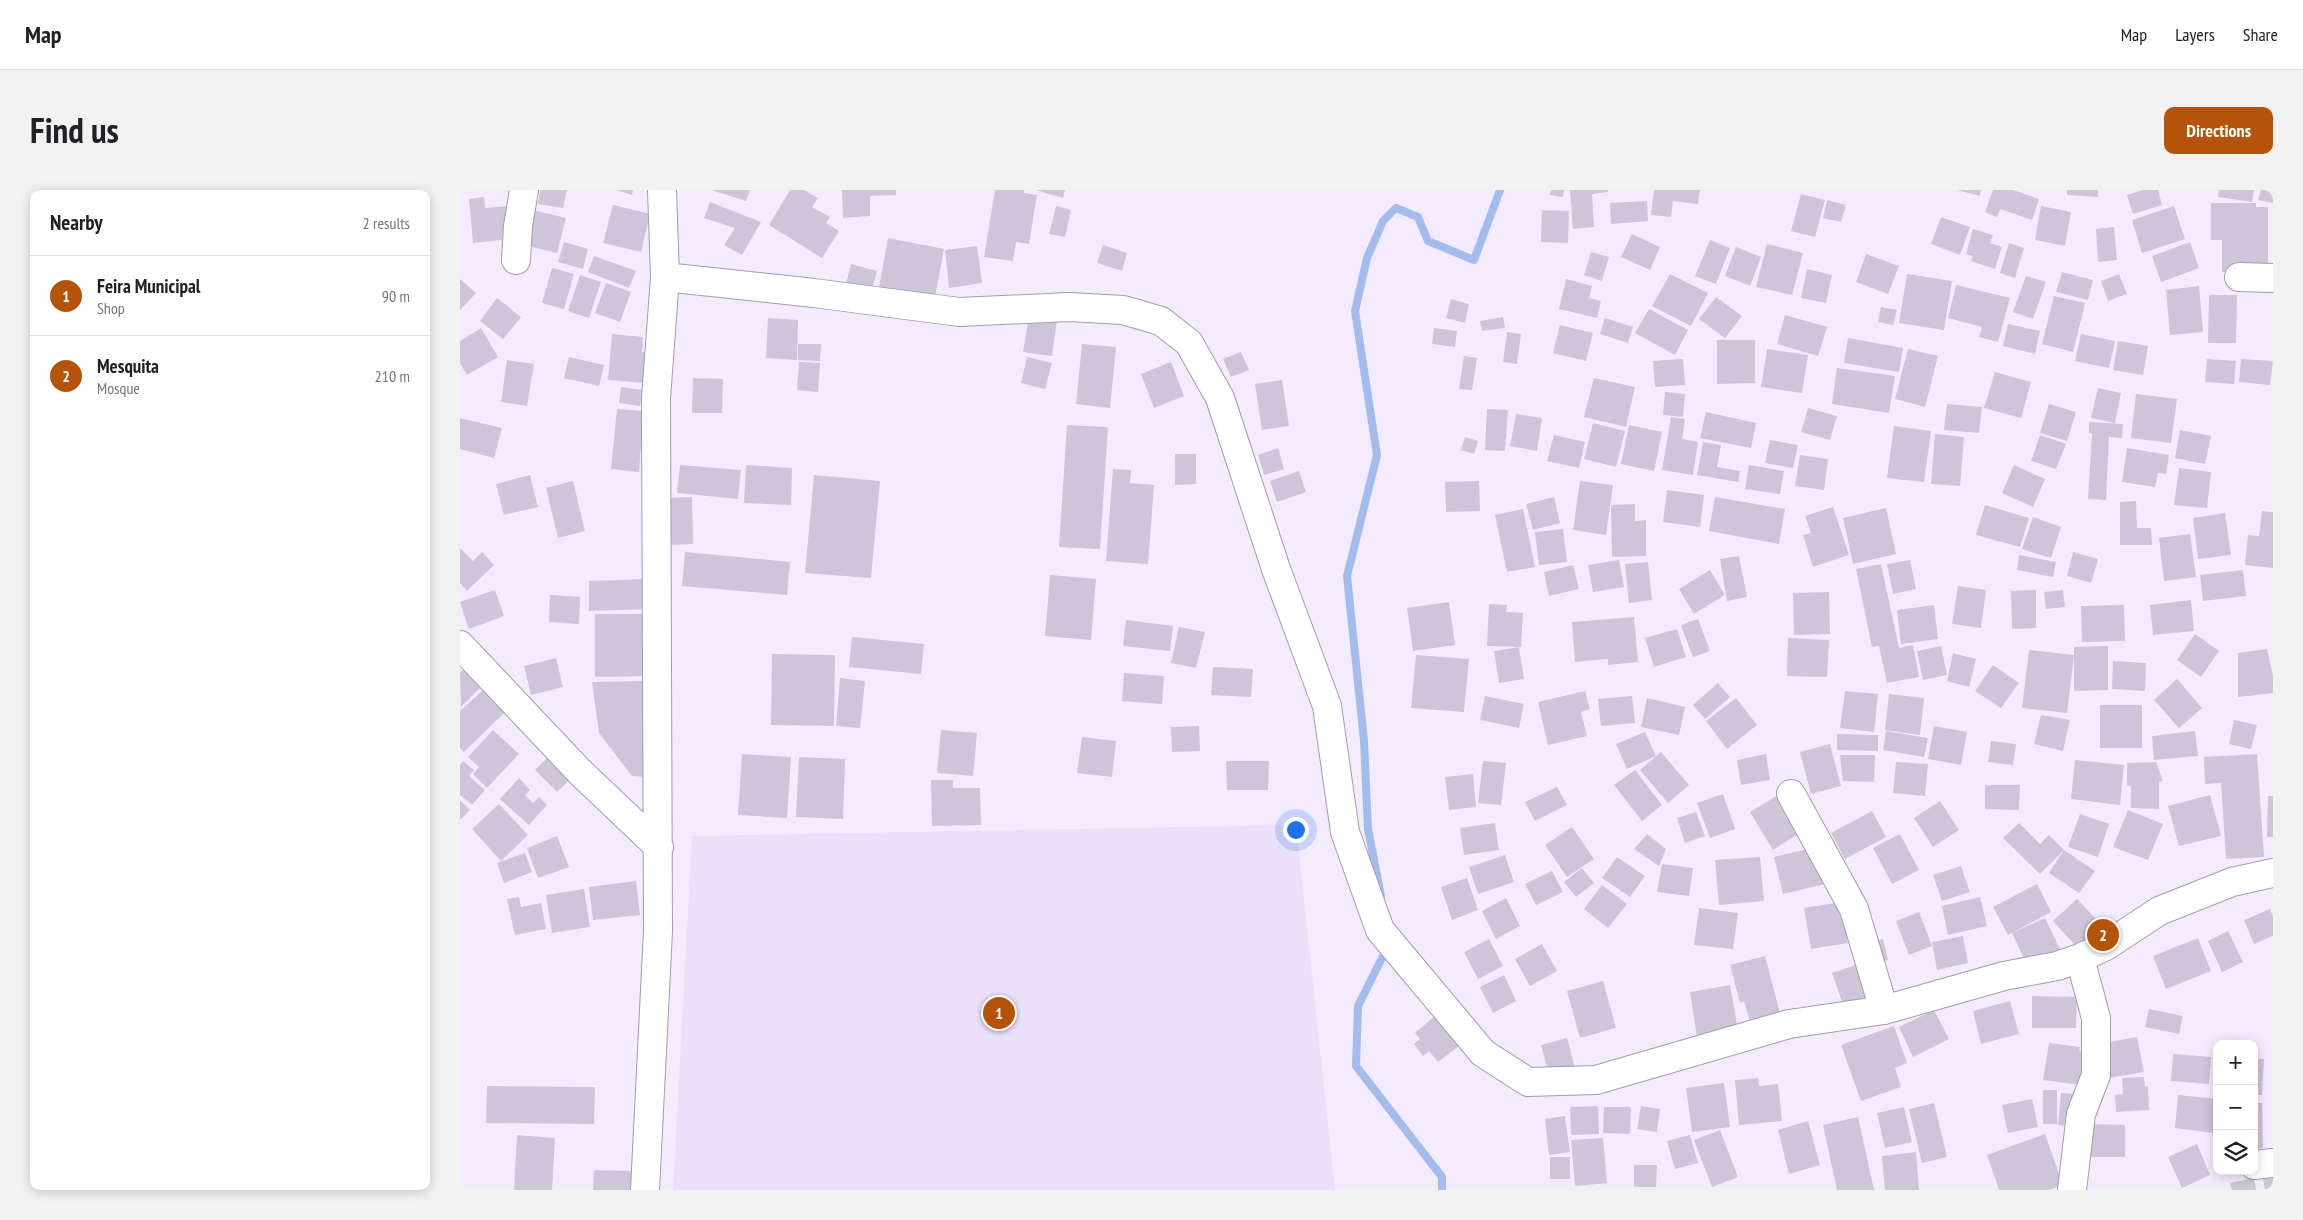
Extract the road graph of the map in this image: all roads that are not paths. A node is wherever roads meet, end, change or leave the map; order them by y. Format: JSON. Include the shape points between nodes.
{"nodes":[{"id":1,"x":524,"y":190,"type":"edge"},
{"id":2,"x":662,"y":190,"type":"edge"},
{"id":3,"x":516,"y":260,"type":"dead end"},
{"id":4,"x":665,"y":277,"type":"junction"},
{"id":5,"x":2239,"y":278,"type":"dead end"},
{"id":6,"x":2273,"y":278,"type":"edge"},
{"id":7,"x":460,"y":644,"type":"edge"},
{"id":8,"x":1791,"y":794,"type":"dead end"},
{"id":9,"x":659,"y":847,"type":"junction"},
{"id":10,"x":2273,"y":873,"type":"edge"},
{"id":11,"x":2080,"y":958,"type":"junction"},
{"id":12,"x":1884,"y":1010,"type":"junction"},
{"id":13,"x":2273,"y":1163,"type":"edge"},
{"id":14,"x":2258,"y":1165,"type":"edge"},
{"id":15,"x":645,"y":1190,"type":"edge"},
{"id":16,"x":2072,"y":1190,"type":"edge"}],
"edges":[{"from":1,"to":3,"type":"street"},
{"from":2,"to":4,"type":"street"},
{"from":4,"to":9,"type":"street","via":[[656,398]]},
{"from":4,"to":12,"type":"street","via":[[959,312],[1069,307],[1123,310],[1161,321],[1189,343],[1220,398],[1276,569],[1327,706],[1345,832],[1380,930],[1483,1053],[1528,1082],[1596,1080],[1789,1024]]},
{"from":5,"to":6,"type":"street"},
{"from":7,"to":9,"type":"street","via":[[580,772]]},
{"from":8,"to":12,"type":"street","via":[[1854,909]]},
{"from":9,"to":15,"type":"street"},
{"from":10,"to":11,"type":"street","via":[[2232,882],[2159,910],[2106,946]]},
{"from":11,"to":12,"type":"street"},
{"from":11,"to":16,"type":"street","via":[[2096,1018],[2096,1075],[2081,1114]]},
{"from":13,"to":14,"type":"street"}]}
